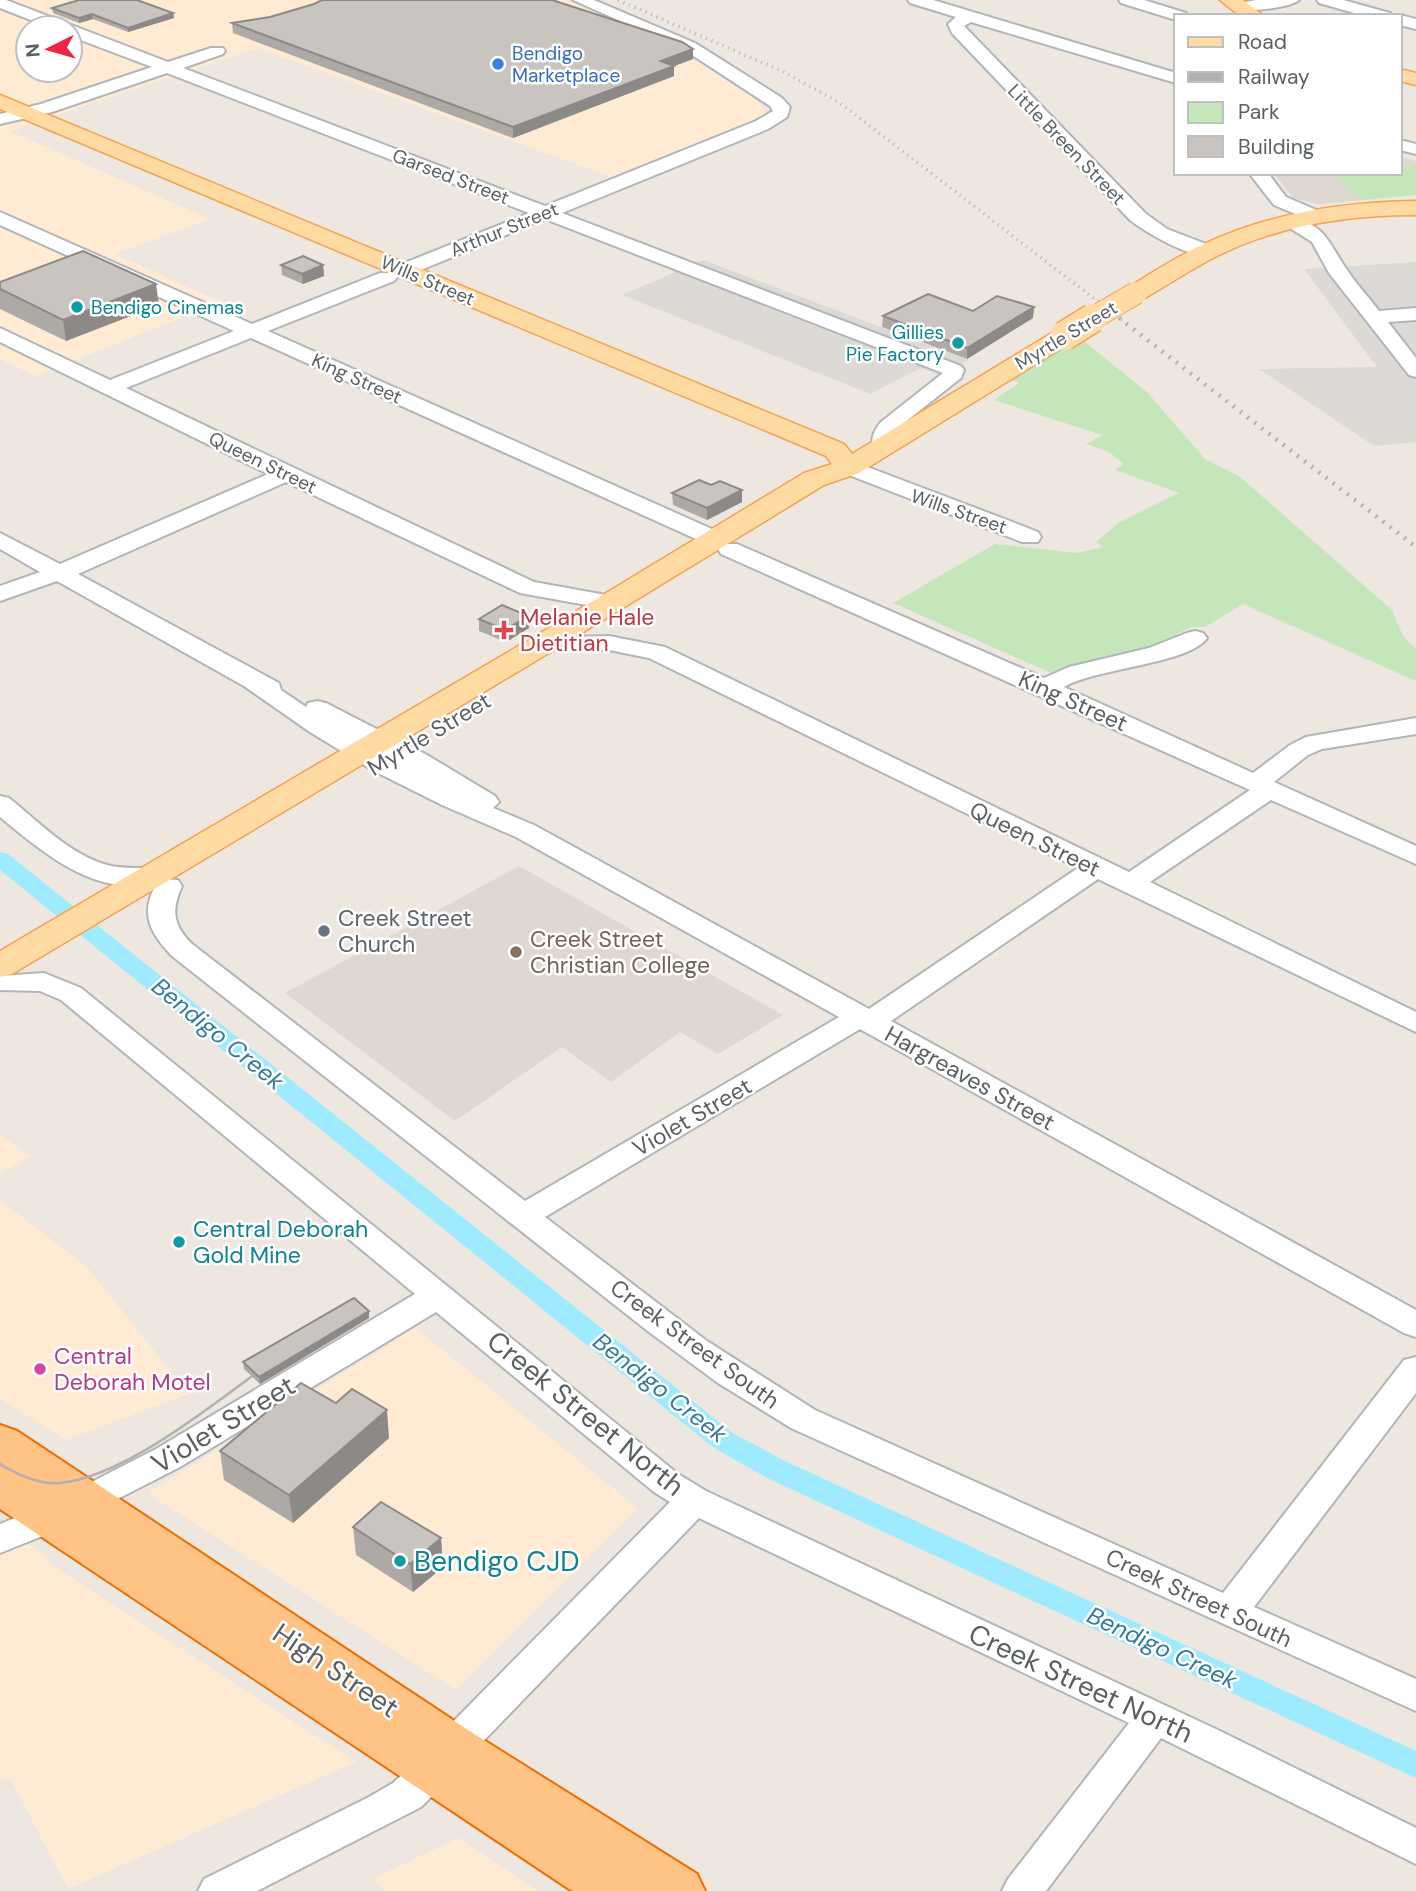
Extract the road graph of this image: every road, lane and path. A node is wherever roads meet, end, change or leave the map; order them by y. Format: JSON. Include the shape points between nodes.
{"nodes":[{"id":1,"x":581,"y":0,"type":"edge"},
{"id":2,"x":916,"y":0,"type":"edge"},
{"id":3,"x":1127,"y":0,"type":"edge"},
{"id":4,"x":1291,"y":0,"type":"edge"},
{"id":5,"x":1325,"y":0,"type":"edge"},
{"id":6,"x":0,"y":3,"type":"edge"},
{"id":7,"x":1237,"y":6,"type":"edge"},
{"id":8,"x":29,"y":14,"type":"edge"},
{"id":9,"x":1174,"y":14,"type":"edge"},
{"id":10,"x":1377,"y":14,"type":"edge"},
{"id":11,"x":969,"y":16,"type":"junction"},
{"id":12,"x":84,"y":35,"type":"edge"},
{"id":13,"x":217,"y":51,"type":"dead end"},
{"id":14,"x":1174,"y":66,"type":"edge"},
{"id":15,"x":167,"y":67,"type":"junction"},
{"id":16,"x":1158,"y":72,"type":"junction"},
{"id":17,"x":1174,"y":77,"type":"edge"},
{"id":18,"x":7,"y":113,"type":"edge"},
{"id":19,"x":1260,"y":175,"type":"edge"},
{"id":20,"x":1416,"y":208,"type":"edge"},
{"id":21,"x":546,"y":212,"type":"junction"},
{"id":22,"x":1292,"y":216,"type":"junction"},
{"id":23,"x":0,"y":218,"type":"edge"},
{"id":24,"x":1207,"y":251,"type":"junction"},
{"id":25,"x":395,"y":274,"type":"junction"},
{"id":26,"x":1416,"y":314,"type":"edge"},
{"id":27,"x":1374,"y":317,"type":"junction"},
{"id":28,"x":252,"y":331,"type":"junction"},
{"id":29,"x":0,"y":334,"type":"edge"},
{"id":30,"x":1416,"y":371,"type":"edge"},
{"id":31,"x":110,"y":387,"type":"junction"},
{"id":32,"x":883,"y":446,"type":"junction"},
{"id":33,"x":849,"y":467,"type":"junction"},
{"id":34,"x":286,"y":474,"type":"junction"},
{"id":35,"x":1030,"y":537,"type":"dead end"},
{"id":36,"x":0,"y":540,"type":"edge"},
{"id":37,"x":722,"y":544,"type":"junction"},
{"id":38,"x":59,"y":573,"type":"junction"},
{"id":39,"x":528,"y":589,"type":"junction"},
{"id":40,"x":0,"y":594,"type":"edge"},
{"id":41,"x":595,"y":622,"type":"junction"},
{"id":42,"x":1195,"y":639,"type":"dead end"},
{"id":43,"x":656,"y":652,"type":"junction"},
{"id":44,"x":1045,"y":688,"type":"junction"},
{"id":45,"x":1416,"y":726,"type":"edge"},
{"id":46,"x":379,"y":752,"type":"junction"},
{"id":47,"x":1262,"y":787,"type":"junction"},
{"id":48,"x":0,"y":804,"type":"edge"},
{"id":49,"x":1416,"y":856,"type":"edge"},
{"id":50,"x":1096,"y":868,"type":"junction"},
{"id":51,"x":160,"y":881,"type":"junction"},
{"id":52,"x":1129,"y":884,"type":"junction"},
{"id":53,"x":3,"y":979,"type":"edge"},
{"id":54,"x":865,"y":1019,"type":"junction"},
{"id":55,"x":1416,"y":1023,"type":"edge"},
{"id":56,"x":523,"y":1216,"type":"junction"},
{"id":57,"x":439,"y":1295,"type":"junction"},
{"id":58,"x":1416,"y":1325,"type":"edge"},
{"id":59,"x":1416,"y":1369,"type":"edge"},
{"id":60,"x":0,"y":1443,"type":"edge"},
{"id":61,"x":694,"y":1500,"type":"junction"},
{"id":62,"x":29,"y":1503,"type":"edge"},
{"id":63,"x":1229,"y":1612,"type":"junction"},
{"id":64,"x":1416,"y":1696,"type":"edge"},
{"id":65,"x":1154,"y":1719,"type":"junction"},
{"id":66,"x":443,"y":1759,"type":"junction"},
{"id":67,"x":1416,"y":1847,"type":"edge"},
{"id":68,"x":218,"y":1891,"type":"edge"},
{"id":69,"x":617,"y":1891,"type":"edge"},
{"id":70,"x":677,"y":1891,"type":"edge"},
{"id":71,"x":1022,"y":1891,"type":"edge"}],
"edges":[{"from":1,"to":21,"type":"street","name":"Arthur Street","via":[[695,50],[782,107],[779,116],[762,125]]},
{"from":2,"to":11,"type":"street"},
{"from":3,"to":9,"type":"street"},
{"from":4,"to":7,"type":"street"},
{"from":5,"to":10,"type":"street"},
{"from":6,"to":8,"type":"street","name":"Garsed Street"},
{"from":11,"to":16,"type":"street"},
{"from":11,"to":24,"type":"street","name":"Little Breen Street","via":[[956,24],[958,30],[1142,222]]},
{"from":12,"to":15,"type":"street","name":"Garsed Street"},
{"from":13,"to":15,"type":"street"},
{"from":14,"to":16,"type":"street"},
{"from":15,"to":18,"type":"street"},
{"from":15,"to":21,"type":"street","name":"Garsed Street"},
{"from":16,"to":17,"type":"street"},
{"from":18,"to":25,"type":"main road","name":"Wills Street"},
{"from":19,"to":22,"type":"street"},
{"from":20,"to":22,"type":"main road","name":"Myrtle Street","via":[[1400,213]]},
{"from":21,"to":25,"type":"street","name":"Arthur Street"},
{"from":21,"to":32,"type":"street","name":"Garsed Street","via":[[949,367],[954,372],[951,378],[888,426]]},
{"from":22,"to":24,"type":"main road","name":"Myrtle Street"},
{"from":22,"to":27,"type":"street","via":[[1288,232],[1336,269]]},
{"from":23,"to":28,"type":"street","name":"King Street"},
{"from":24,"to":32,"type":"main road","name":"Myrtle Street","bridge":true},
{"from":25,"to":28,"type":"street","name":"Arthur Street"},
{"from":25,"to":33,"type":"main road","name":"Wills Street"},
{"from":26,"to":27,"type":"street"},
{"from":27,"to":30,"type":"street"},
{"from":28,"to":31,"type":"street","name":"Arthur Street"},
{"from":28,"to":37,"type":"street","name":"King Street"},
{"from":29,"to":31,"type":"street","name":"Queen Street"},
{"from":31,"to":34,"type":"street","name":"Queen Street"},
{"from":32,"to":33,"type":"main road","name":"Myrtle Street"},
{"from":33,"to":35,"type":"street","name":"Wills Street"},
{"from":33,"to":37,"type":"main road","name":"Myrtle Street","via":[[835,482]]},
{"from":34,"to":38,"type":"street"},
{"from":34,"to":39,"type":"street","name":"Queen Street"},
{"from":36,"to":38,"type":"street","name":"Hargreaves Street"},
{"from":37,"to":41,"type":"main road","name":"Myrtle Street"},
{"from":37,"to":44,"type":"street","name":"King Street"},
{"from":38,"to":40,"type":"street"},
{"from":38,"to":46,"type":"street","name":"Hargreaves Street"},
{"from":39,"to":41,"type":"street","name":"Queen Street"},
{"from":39,"to":41,"type":"street","name":"Queen Street","via":[[534,596]]},
{"from":41,"to":43,"type":"street","name":"Queen Street","via":[[629,630]]},
{"from":41,"to":43,"type":"street","name":"Queen Street","via":[[609,643]]},
{"from":41,"to":46,"type":"main road","name":"Myrtle Street"},
{"from":42,"to":44,"type":"street","via":[[1162,654],[1060,679]]},
{"from":43,"to":50,"type":"street","name":"Queen Street"},
{"from":44,"to":47,"type":"street","name":"King Street"},
{"from":45,"to":47,"type":"street","via":[[1314,742],[1299,750]]},
{"from":46,"to":51,"type":"main road","name":"Myrtle Street"},
{"from":46,"to":54,"type":"street","name":"Hargreaves Street","via":[[441,797],[524,831]]},
{"from":47,"to":49,"type":"street","name":"King Street"},
{"from":47,"to":52,"type":"street"},
{"from":48,"to":51,"type":"street","via":[[85,869]]},
{"from":50,"to":52,"type":"street","name":"Queen Street"},
{"from":50,"to":54,"type":"street","name":"Violet Street"},
{"from":51,"to":53,"type":"main road","name":"Myrtle Street"},
{"from":51,"to":56,"type":"street","name":"Creek Street South","via":[[159,919],[175,944]]},
{"from":52,"to":55,"type":"street","name":"Queen Street"},
{"from":53,"to":57,"type":"street","name":"Creek Street North","via":[[44,982],[71,994]]},
{"from":54,"to":56,"type":"street","name":"Violet Street"},
{"from":54,"to":58,"type":"street","name":"Hargreaves Street"},
{"from":56,"to":63,"type":"street","name":"Creek Street South","via":[[720,1368],[778,1405]]},
{"from":57,"to":61,"type":"street","name":"Creek Street North","via":[[666,1483]]},
{"from":57,"to":62,"type":"street","name":"Violet Street","via":[[168,1458]]},
{"from":59,"to":63,"type":"street"},
{"from":60,"to":62,"type":"highway","name":"High Street"},
{"from":61,"to":65,"type":"street","name":"Creek Street North"},
{"from":61,"to":66,"type":"street"},
{"from":62,"to":66,"type":"highway","name":"High Street"},
{"from":63,"to":64,"type":"street","name":"Creek Street South"},
{"from":65,"to":67,"type":"street","name":"Creek Street North"},
{"from":65,"to":71,"type":"street"},
{"from":66,"to":68,"type":"street","via":[[407,1795]]},
{"from":66,"to":69,"type":"highway","name":"High Street"},
{"from":66,"to":70,"type":"highway","name":"High Street"}]}
